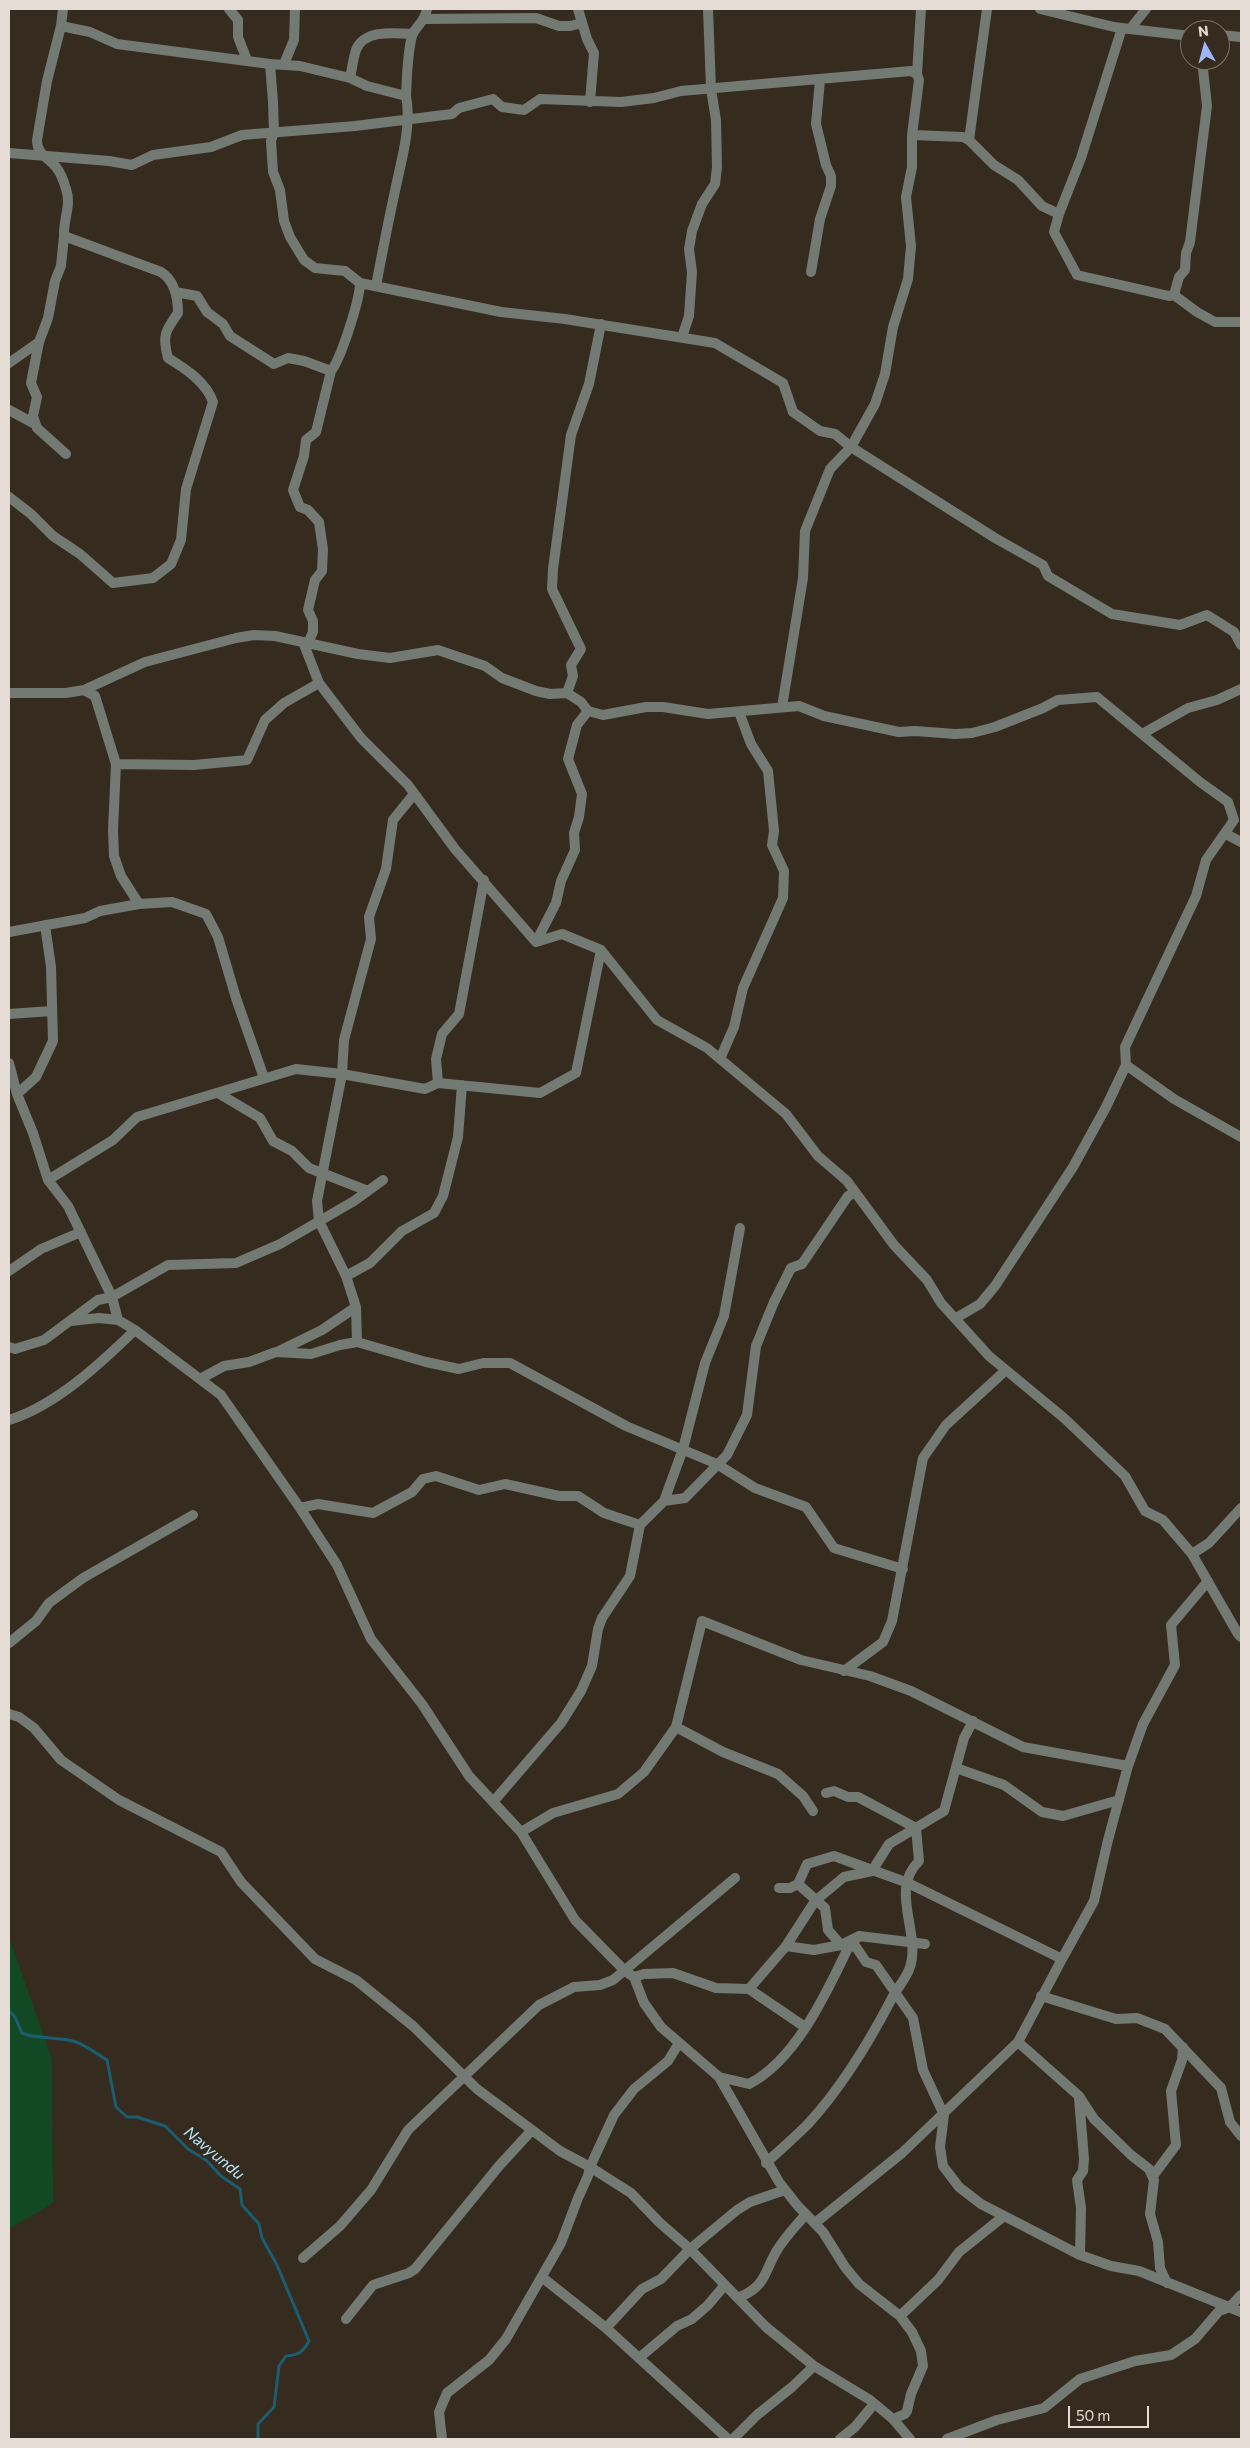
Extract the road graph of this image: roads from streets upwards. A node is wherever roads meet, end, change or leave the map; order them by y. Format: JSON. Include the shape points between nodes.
{"nodes":[{"id":1,"x":63,"y":9,"type":"edge"},
{"id":2,"x":229,"y":9,"type":"edge"},
{"id":3,"x":295,"y":9,"type":"edge"},
{"id":4,"x":427,"y":9,"type":"edge"},
{"id":5,"x":578,"y":9,"type":"edge"},
{"id":6,"x":708,"y":9,"type":"edge"},
{"id":7,"x":920,"y":9,"type":"edge"},
{"id":8,"x":987,"y":9,"type":"edge"},
{"id":9,"x":1046,"y":9,"type":"edge"},
{"id":10,"x":1146,"y":9,"type":"edge"},
{"id":11,"x":425,"y":20,"type":"junction"},
{"id":12,"x":582,"y":23,"type":"junction"},
{"id":13,"x":62,"y":26,"type":"junction"},
{"id":14,"x":1126,"y":28,"type":"junction"},
{"id":15,"x":413,"y":34,"type":"junction"},
{"id":16,"x":1180,"y":35,"type":"edge"},
{"id":17,"x":247,"y":60,"type":"junction"},
{"id":18,"x":270,"y":64,"type":"junction"},
{"id":19,"x":284,"y":64,"type":"junction"},
{"id":20,"x":1203,"y":70,"type":"edge"},
{"id":21,"x":917,"y":74,"type":"junction"},
{"id":22,"x":350,"y":78,"type":"junction"},
{"id":23,"x":820,"y":80,"type":"junction"},
{"id":24,"x":711,"y":89,"type":"junction"},
{"id":25,"x":406,"y":96,"type":"junction"},
{"id":26,"x":590,"y":102,"type":"junction"},
{"id":27,"x":408,"y":118,"type":"junction"},
{"id":28,"x":274,"y":132,"type":"junction"},
{"id":29,"x":912,"y":135,"type":"junction"},
{"id":30,"x":970,"y":140,"type":"junction"},
{"id":31,"x":9,"y":153,"type":"edge"},
{"id":32,"x":42,"y":155,"type":"junction"},
{"id":33,"x":1059,"y":214,"type":"junction"},
{"id":34,"x":64,"y":236,"type":"junction"},
{"id":35,"x":811,"y":272,"type":"dead end"},
{"id":36,"x":360,"y":283,"type":"junction"},
{"id":37,"x":376,"y":286,"type":"junction"},
{"id":38,"x":175,"y":292,"type":"junction"},
{"id":39,"x":1174,"y":295,"type":"junction"},
{"id":40,"x":1241,"y":322,"type":"edge"},
{"id":41,"x":601,"y":324,"type":"junction"},
{"id":42,"x":682,"y":337,"type":"junction"},
{"id":43,"x":39,"y":342,"type":"junction"},
{"id":44,"x":9,"y":363,"type":"edge"},
{"id":45,"x":331,"y":371,"type":"junction"},
{"id":46,"x":9,"y":410,"type":"edge"},
{"id":47,"x":35,"y":424,"type":"junction"},
{"id":48,"x":851,"y":447,"type":"junction"},
{"id":49,"x":66,"y":454,"type":"dead end"},
{"id":50,"x":9,"y":498,"type":"edge"},
{"id":51,"x":306,"y":642,"type":"junction"},
{"id":52,"x":1241,"y":645,"type":"edge"},
{"id":53,"x":319,"y":684,"type":"junction"},
{"id":54,"x":1241,"y":689,"type":"edge"},
{"id":55,"x":84,"y":690,"type":"junction"},
{"id":56,"x":9,"y":693,"type":"edge"},
{"id":57,"x":567,"y":693,"type":"junction"},
{"id":58,"x":782,"y":707,"type":"junction"},
{"id":59,"x":588,"y":711,"type":"junction"},
{"id":60,"x":738,"y":712,"type":"junction"},
{"id":61,"x":1142,"y":734,"type":"junction"},
{"id":62,"x":116,"y":764,"type":"junction"},
{"id":63,"x":414,"y":794,"type":"junction"},
{"id":64,"x":1226,"y":834,"type":"junction"},
{"id":65,"x":1241,"y":842,"type":"edge"},
{"id":66,"x":484,"y":880,"type":"junction"},
{"id":67,"x":139,"y":904,"type":"junction"},
{"id":68,"x":45,"y":925,"type":"junction"},
{"id":69,"x":9,"y":932,"type":"edge"},
{"id":70,"x":536,"y":942,"type":"junction"},
{"id":71,"x":601,"y":950,"type":"junction"},
{"id":72,"x":51,"y":1011,"type":"junction"},
{"id":73,"x":9,"y":1014,"type":"edge"},
{"id":74,"x":720,"y":1059,"type":"junction"},
{"id":75,"x":9,"y":1063,"type":"edge"},
{"id":76,"x":1126,"y":1065,"type":"junction"},
{"id":77,"x":342,"y":1074,"type":"junction"},
{"id":78,"x":264,"y":1078,"type":"junction"},
{"id":79,"x":438,"y":1082,"type":"junction"},
{"id":80,"x":462,"y":1085,"type":"junction"},
{"id":81,"x":218,"y":1093,"type":"junction"},
{"id":82,"x":17,"y":1094,"type":"junction"},
{"id":83,"x":1241,"y":1137,"type":"edge"},
{"id":84,"x":322,"y":1174,"type":"junction"},
{"id":85,"x":48,"y":1180,"type":"junction"},
{"id":86,"x":382,"y":1180,"type":"dead end"},
{"id":87,"x":368,"y":1191,"type":"junction"},
{"id":88,"x":854,"y":1193,"type":"junction"},
{"id":89,"x":319,"y":1221,"type":"junction"},
{"id":90,"x":740,"y":1228,"type":"dead end"},
{"id":91,"x":81,"y":1232,"type":"junction"},
{"id":92,"x":9,"y":1271,"type":"edge"},
{"id":93,"x":346,"y":1276,"type":"junction"},
{"id":94,"x":112,"y":1298,"type":"junction"},
{"id":95,"x":356,"y":1307,"type":"junction"},
{"id":96,"x":956,"y":1318,"type":"junction"},
{"id":97,"x":118,"y":1320,"type":"junction"},
{"id":98,"x":70,"y":1321,"type":"junction"},
{"id":99,"x":135,"y":1330,"type":"junction"},
{"id":100,"x":357,"y":1342,"type":"junction"},
{"id":101,"x":9,"y":1348,"type":"edge"},
{"id":102,"x":276,"y":1352,"type":"junction"},
{"id":103,"x":1006,"y":1370,"type":"junction"},
{"id":104,"x":200,"y":1379,"type":"junction"},
{"id":105,"x":9,"y":1420,"type":"edge"},
{"id":106,"x":683,"y":1449,"type":"junction"},
{"id":107,"x":717,"y":1464,"type":"junction"},
{"id":108,"x":664,"y":1501,"type":"junction"},
{"id":109,"x":300,"y":1508,"type":"junction"},
{"id":110,"x":1241,"y":1508,"type":"edge"},
{"id":111,"x":193,"y":1515,"type":"dead end"},
{"id":112,"x":640,"y":1525,"type":"junction"},
{"id":113,"x":1192,"y":1554,"type":"junction"},
{"id":114,"x":903,"y":1569,"type":"junction"},
{"id":115,"x":1208,"y":1580,"type":"junction"},
{"id":116,"x":1241,"y":1637,"type":"edge"},
{"id":117,"x":9,"y":1643,"type":"edge"},
{"id":118,"x":844,"y":1671,"type":"junction"},
{"id":119,"x":9,"y":1714,"type":"edge"},
{"id":120,"x":973,"y":1721,"type":"junction"},
{"id":121,"x":676,"y":1727,"type":"junction"},
{"id":122,"x":1128,"y":1766,"type":"junction"},
{"id":123,"x":956,"y":1768,"type":"junction"},
{"id":124,"x":826,"y":1793,"type":"dead end"},
{"id":125,"x":1119,"y":1800,"type":"junction"},
{"id":126,"x":493,"y":1802,"type":"junction"},
{"id":127,"x":813,"y":1810,"type":"dead end"},
{"id":128,"x":916,"y":1828,"type":"junction"},
{"id":129,"x":521,"y":1832,"type":"junction"},
{"id":130,"x":872,"y":1871,"type":"junction"},
{"id":131,"x":735,"y":1878,"type":"dead end"},
{"id":132,"x":908,"y":1883,"type":"junction"},
{"id":133,"x":798,"y":1884,"type":"junction"},
{"id":134,"x":779,"y":1888,"type":"dead end"},
{"id":135,"x":814,"y":1901,"type":"junction"},
{"id":136,"x":912,"y":1942,"type":"junction"},
{"id":137,"x":925,"y":1944,"type":"dead end"},
{"id":138,"x":786,"y":1946,"type":"junction"},
{"id":139,"x":845,"y":1946,"type":"junction"},
{"id":140,"x":1062,"y":1959,"type":"junction"},
{"id":141,"x":629,"y":1974,"type":"junction"},
{"id":142,"x":749,"y":1989,"type":"junction"},
{"id":143,"x":895,"y":1993,"type":"junction"},
{"id":144,"x":1041,"y":1996,"type":"junction"},
{"id":145,"x":805,"y":2027,"type":"junction"},
{"id":146,"x":1018,"y":2042,"type":"junction"},
{"id":147,"x":679,"y":2043,"type":"junction"},
{"id":148,"x":1184,"y":2047,"type":"junction"},
{"id":149,"x":465,"y":2076,"type":"junction"},
{"id":150,"x":719,"y":2077,"type":"junction"},
{"id":151,"x":1079,"y":2096,"type":"junction"},
{"id":152,"x":944,"y":2115,"type":"junction"},
{"id":153,"x":532,"y":2130,"type":"junction"},
{"id":154,"x":1241,"y":2136,"type":"edge"},
{"id":155,"x":766,"y":2163,"type":"junction"},
{"id":156,"x":590,"y":2167,"type":"junction"},
{"id":157,"x":1153,"y":2176,"type":"junction"},
{"id":158,"x":785,"y":2190,"type":"junction"},
{"id":159,"x":806,"y":2214,"type":"junction"},
{"id":160,"x":1004,"y":2216,"type":"junction"},
{"id":161,"x":815,"y":2223,"type":"junction"},
{"id":162,"x":690,"y":2249,"type":"junction"},
{"id":163,"x":1080,"y":2255,"type":"junction"},
{"id":164,"x":303,"y":2258,"type":"dead end"},
{"id":165,"x":543,"y":2278,"type":"junction"},
{"id":166,"x":1167,"y":2282,"type":"junction"},
{"id":167,"x":724,"y":2286,"type":"junction"},
{"id":168,"x":1241,"y":2295,"type":"edge"},
{"id":169,"x":738,"y":2298,"type":"junction"},
{"id":170,"x":1230,"y":2307,"type":"junction"},
{"id":171,"x":1241,"y":2312,"type":"edge"},
{"id":172,"x":900,"y":2316,"type":"junction"},
{"id":173,"x":346,"y":2319,"type":"dead end"},
{"id":174,"x":606,"y":2328,"type":"junction"},
{"id":175,"x":639,"y":2358,"type":"junction"},
{"id":176,"x":814,"y":2366,"type":"junction"},
{"id":177,"x":874,"y":2404,"type":"junction"},
{"id":178,"x":893,"y":2419,"type":"junction"},
{"id":179,"x":442,"y":2439,"type":"edge"},
{"id":180,"x":728,"y":2439,"type":"edge"},
{"id":181,"x":733,"y":2439,"type":"edge"},
{"id":182,"x":840,"y":2439,"type":"edge"},
{"id":183,"x":910,"y":2439,"type":"edge"},
{"id":184,"x":947,"y":2439,"type":"edge"}],
"edges":[{"from":1,"to":13,"type":"street"},
{"from":2,"to":17,"type":"street","via":[[238,20],[238,37]]},
{"from":3,"to":19,"type":"street","via":[[294,40]]},
{"from":4,"to":11,"type":"street"},
{"from":5,"to":12,"type":"street"},
{"from":6,"to":24,"type":"street"},
{"from":7,"to":21,"type":"street"},
{"from":8,"to":30,"type":"street"},
{"from":9,"to":14,"type":"street"},
{"from":10,"to":14,"type":"street"},
{"from":11,"to":12,"type":"street","via":[[521,17],[559,26]]},
{"from":11,"to":15,"type":"street"},
{"from":12,"to":26,"type":"street","via":[[594,53]]},
{"from":13,"to":17,"type":"street","via":[[90,32],[117,44]]},
{"from":13,"to":32,"type":"street","via":[[49,69],[38,131],[37,147]]},
{"from":14,"to":16,"type":"street"},
{"from":14,"to":33,"type":"street"},
{"from":15,"to":22,"type":"street","via":[[370,36],[360,42]]},
{"from":15,"to":25,"type":"street"},
{"from":17,"to":18,"type":"street"},
{"from":18,"to":19,"type":"street"},
{"from":18,"to":28,"type":"street"},
{"from":19,"to":22,"type":"street"},
{"from":20,"to":39,"type":"street","via":[[1207,106],[1190,242],[1185,270],[1179,277]]},
{"from":21,"to":23,"type":"street","via":[[906,71]]},
{"from":21,"to":29,"type":"street"},
{"from":22,"to":25,"type":"street"},
{"from":23,"to":24,"type":"street"},
{"from":23,"to":35,"type":"street","via":[[816,124],[832,176],[820,219]]},
{"from":24,"to":26,"type":"street","via":[[620,102]]},
{"from":24,"to":42,"type":"street","via":[[716,120],[717,167],[715,184],[702,204],[692,231],[689,316]]},
{"from":25,"to":27,"type":"street"},
{"from":26,"to":27,"type":"street","via":[[540,99],[528,108],[514,110],[502,107],[493,99],[459,108],[452,114]]},
{"from":27,"to":28,"type":"street"},
{"from":27,"to":37,"type":"street"},
{"from":28,"to":32,"type":"street","via":[[242,134],[211,147],[162,153],[132,165]]},
{"from":28,"to":36,"type":"street","via":[[271,141],[273,172],[280,190],[284,221],[297,250],[315,268],[345,271]]},
{"from":29,"to":30,"type":"street"},
{"from":29,"to":48,"type":"street","via":[[912,167],[906,197],[912,246],[908,279],[875,404]]},
{"from":30,"to":33,"type":"street","via":[[994,165],[1018,180],[1042,206]]},
{"from":31,"to":32,"type":"street"},
{"from":32,"to":34,"type":"street","via":[[56,167],[67,191],[69,205]]},
{"from":33,"to":39,"type":"street","via":[[1054,232],[1077,275]]},
{"from":34,"to":38,"type":"street","via":[[161,272],[169,277]]},
{"from":34,"to":43,"type":"street","via":[[62,266]]},
{"from":36,"to":37,"type":"street"},
{"from":36,"to":45,"type":"street","via":[[345,339]]},
{"from":37,"to":41,"type":"street","via":[[501,312]]},
{"from":38,"to":45,"type":"street","via":[[197,296],[230,336],[274,364],[288,358]]},
{"from":38,"to":50,"type":"street","via":[[178,313],[166,330],[164,344],[168,358],[209,391],[213,402],[186,489],[181,540],[171,564],[153,578],[113,583]]},
{"from":39,"to":40,"type":"street","via":[[1215,322]]},
{"from":41,"to":42,"type":"street"},
{"from":41,"to":57,"type":"street","via":[[589,384],[571,435],[553,569],[552,589],[581,649],[571,665],[573,676]]},
{"from":42,"to":48,"type":"street","via":[[715,343],[783,383],[793,412],[820,431],[835,434]]},
{"from":43,"to":44,"type":"street"},
{"from":43,"to":47,"type":"street","via":[[31,384],[37,398],[33,416]]},
{"from":45,"to":51,"type":"street","via":[[316,432],[306,440],[293,490],[300,507],[308,510],[319,522],[323,549],[322,571],[314,580],[308,610],[313,632]]},
{"from":46,"to":47,"type":"street"},
{"from":47,"to":49,"type":"street"},
{"from":48,"to":52,"type":"street","via":[[1043,565],[1048,576],[1112,614],[1180,625],[1207,615],[1234,632]]},
{"from":48,"to":58,"type":"street","via":[[830,469],[805,531],[803,578]]},
{"from":51,"to":53,"type":"street"},
{"from":51,"to":55,"type":"street","via":[[275,636],[236,638],[145,662]]},
{"from":51,"to":57,"type":"street","via":[[390,658],[438,650],[485,666],[502,678],[536,691]]},
{"from":53,"to":62,"type":"street","via":[[284,703],[265,720],[247,760],[194,765]]},
{"from":53,"to":63,"type":"street","via":[[362,738]]},
{"from":54,"to":61,"type":"street","via":[[1188,708]]},
{"from":55,"to":56,"type":"street"},
{"from":55,"to":62,"type":"street","via":[[95,696]]},
{"from":57,"to":59,"type":"street","via":[[582,702]]},
{"from":58,"to":60,"type":"street"},
{"from":58,"to":61,"type":"street","via":[[799,706],[824,716],[899,732],[955,734],[995,727],[1058,700],[1097,697]]},
{"from":59,"to":60,"type":"street","via":[[603,715],[663,707],[708,714]]},
{"from":59,"to":70,"type":"street","via":[[578,725],[568,759],[582,794],[574,833],[575,850],[561,881],[556,903]]},
{"from":60,"to":74,"type":"street","via":[[751,744],[768,771],[774,830],[772,845],[784,871],[783,898],[743,988],[734,1027]]},
{"from":61,"to":64,"type":"street","via":[[1228,802],[1234,820]]},
{"from":62,"to":67,"type":"street","via":[[114,856],[120,876]]},
{"from":63,"to":66,"type":"street"},
{"from":63,"to":77,"type":"street","via":[[393,820],[386,869],[369,918],[371,939],[344,1040]]},
{"from":64,"to":65,"type":"street"},
{"from":64,"to":76,"type":"street","via":[[1206,860],[1196,896],[1125,1047]]},
{"from":66,"to":70,"type":"street"},
{"from":66,"to":79,"type":"street","via":[[459,1014],[442,1034],[436,1059]]},
{"from":67,"to":68,"type":"street"},
{"from":67,"to":78,"type":"street","via":[[172,902],[206,914],[218,937]]},
{"from":68,"to":69,"type":"street"},
{"from":68,"to":72,"type":"street","via":[[51,967]]},
{"from":70,"to":71,"type":"street","via":[[562,934]]},
{"from":71,"to":74,"type":"street","via":[[657,1020],[707,1048]]},
{"from":71,"to":80,"type":"street","via":[[576,1073],[540,1093]]},
{"from":72,"to":73,"type":"street"},
{"from":72,"to":82,"type":"street","via":[[53,1041],[36,1077]]},
{"from":74,"to":88,"type":"street","via":[[786,1114],[818,1156],[847,1181]]},
{"from":75,"to":82,"type":"street"},
{"from":76,"to":83,"type":"street","via":[[1174,1099]]},
{"from":76,"to":96,"type":"street","via":[[1073,1167],[995,1286],[980,1304]]},
{"from":77,"to":78,"type":"street","via":[[296,1069]]},
{"from":77,"to":79,"type":"street","via":[[425,1089]]},
{"from":77,"to":84,"type":"street"},
{"from":78,"to":81,"type":"street"},
{"from":79,"to":80,"type":"street"},
{"from":80,"to":93,"type":"street","via":[[458,1137],[443,1196],[434,1213],[402,1231],[370,1263]]},
{"from":81,"to":84,"type":"street","via":[[260,1118],[273,1141]]},
{"from":81,"to":85,"type":"street","via":[[137,1117],[113,1140]]},
{"from":82,"to":85,"type":"street"},
{"from":84,"to":87,"type":"street"},
{"from":84,"to":89,"type":"street","via":[[317,1201]]},
{"from":85,"to":91,"type":"street","via":[[68,1206]]},
{"from":86,"to":87,"type":"street"},
{"from":87,"to":89,"type":"street"},
{"from":88,"to":96,"type":"street"},
{"from":88,"to":107,"type":"street","via":[[842,1204],[802,1264],[791,1268],[756,1346],[747,1415],[727,1454]]},
{"from":89,"to":93,"type":"street"},
{"from":89,"to":94,"type":"street","via":[[280,1244],[236,1263],[168,1265]]},
{"from":90,"to":106,"type":"street","via":[[724,1316],[705,1363]]},
{"from":91,"to":92,"type":"street","via":[[41,1249]]},
{"from":91,"to":94,"type":"street"},
{"from":93,"to":95,"type":"street"},
{"from":94,"to":97,"type":"street"},
{"from":94,"to":98,"type":"street","via":[[98,1300]]},
{"from":95,"to":100,"type":"street"},
{"from":95,"to":102,"type":"street","via":[[322,1330]]},
{"from":96,"to":103,"type":"street","via":[[989,1356]]},
{"from":97,"to":98,"type":"street"},
{"from":97,"to":99,"type":"street"},
{"from":98,"to":101,"type":"street","via":[[44,1340]]},
{"from":99,"to":104,"type":"street"},
{"from":99,"to":105,"type":"street","via":[[74,1384],[23,1416]]},
{"from":100,"to":102,"type":"street","via":[[311,1354]]},
{"from":100,"to":106,"type":"street","via":[[459,1369],[484,1363],[510,1363],[596,1411]]},
{"from":102,"to":104,"type":"street","via":[[224,1366]]},
{"from":103,"to":113,"type":"street","via":[[1064,1418],[1125,1476],[1145,1511],[1162,1520]]},
{"from":103,"to":114,"type":"street","via":[[946,1424],[923,1458]]},
{"from":104,"to":109,"type":"street","via":[[221,1395]]},
{"from":106,"to":107,"type":"street"},
{"from":106,"to":108,"type":"street"},
{"from":107,"to":108,"type":"street","via":[[685,1498]]},
{"from":107,"to":114,"type":"street","via":[[755,1488],[806,1507],[834,1548]]},
{"from":108,"to":112,"type":"street"},
{"from":109,"to":112,"type":"street","via":[[318,1504],[373,1513],[412,1492],[423,1479],[436,1476],[479,1490],[505,1484],[559,1496],[578,1496],[604,1512]]},
{"from":109,"to":126,"type":"street","via":[[337,1565],[370,1639],[422,1704],[470,1776]]},
{"from":110,"to":113,"type":"street","via":[[1209,1544]]},
{"from":111,"to":117,"type":"street","via":[[83,1578],[49,1603],[36,1621]]},
{"from":112,"to":126,"type":"street","via":[[630,1576],[602,1618],[592,1666],[581,1691],[561,1723]]},
{"from":113,"to":115,"type":"street"},
{"from":114,"to":118,"type":"street","via":[[892,1622],[883,1642]]},
{"from":115,"to":116,"type":"street"},
{"from":115,"to":122,"type":"street","via":[[1171,1625],[1175,1665],[1143,1724]]},
{"from":118,"to":120,"type":"street","via":[[870,1676],[911,1691]]},
{"from":118,"to":121,"type":"street","via":[[801,1660],[702,1621]]},
{"from":119,"to":149,"type":"street","via":[[34,1728],[61,1760],[119,1800],[221,1852],[241,1882],[315,1959],[356,1980],[413,2026]]},
{"from":120,"to":122,"type":"street","via":[[1023,1748]]},
{"from":120,"to":123,"type":"street","via":[[964,1738]]},
{"from":121,"to":127,"type":"street","via":[[723,1752],[778,1774],[803,1796]]},
{"from":121,"to":129,"type":"street","via":[[644,1772],[618,1794],[553,1813]]},
{"from":122,"to":125,"type":"street"},
{"from":123,"to":125,"type":"street","via":[[1004,1785],[1042,1812],[1063,1816]]},
{"from":123,"to":128,"type":"street","via":[[944,1811]]},
{"from":124,"to":128,"type":"street","via":[[834,1791],[858,1797]]},
{"from":125,"to":140,"type":"street","via":[[1094,1901]]},
{"from":126,"to":129,"type":"street"},
{"from":128,"to":130,"type":"street","via":[[889,1844]]},
{"from":128,"to":132,"type":"street","via":[[919,1861],[911,1869]]},
{"from":129,"to":141,"type":"street","via":[[575,1920]]},
{"from":130,"to":132,"type":"street"},
{"from":130,"to":133,"type":"street","via":[[834,1856],[807,1864]]},
{"from":130,"to":135,"type":"street","via":[[844,1877]]},
{"from":131,"to":141,"type":"street"},
{"from":132,"to":136,"type":"street","via":[[905,1893]]},
{"from":132,"to":140,"type":"street"},
{"from":133,"to":134,"type":"street"},
{"from":133,"to":135,"type":"street"},
{"from":135,"to":138,"type":"street"},
{"from":135,"to":139,"type":"street","via":[[825,1908],[828,1930]]},
{"from":136,"to":137,"type":"street"},
{"from":136,"to":139,"type":"street","via":[[859,1936]]},
{"from":136,"to":143,"type":"street","via":[[914,1951],[908,1971]]},
{"from":138,"to":139,"type":"street","via":[[814,1950]]},
{"from":138,"to":142,"type":"street"},
{"from":139,"to":143,"type":"street","via":[[856,1947],[866,1962],[876,1966]]},
{"from":139,"to":145,"type":"street"},
{"from":140,"to":144,"type":"street"},
{"from":141,"to":142,"type":"street","via":[[673,1973],[716,1988]]},
{"from":141,"to":147,"type":"street","via":[[661,2027]]},
{"from":141,"to":149,"type":"street","via":[[600,1985],[574,1986],[539,2005]]},
{"from":142,"to":145,"type":"street"},
{"from":143,"to":152,"type":"street","via":[[913,2018],[923,2070]]},
{"from":143,"to":155,"type":"street","via":[[869,2043],[825,2105]]},
{"from":144,"to":146,"type":"street"},
{"from":144,"to":148,"type":"street","via":[[1116,2019],[1136,2018],[1165,2029]]},
{"from":145,"to":150,"type":"street","via":[[792,2048],[762,2077],[749,2084]]},
{"from":146,"to":151,"type":"street"},
{"from":146,"to":152,"type":"street"},
{"from":147,"to":150,"type":"street"},
{"from":147,"to":156,"type":"street","via":[[668,2061],[626,2098],[605,2132]]},
{"from":148,"to":154,"type":"street","via":[[1221,2088],[1230,2122]]},
{"from":148,"to":157,"type":"street","via":[[1171,2091],[1176,2145]]},
{"from":149,"to":153,"type":"street","via":[[477,2089]]},
{"from":149,"to":164,"type":"street","via":[[408,2130],[371,2190],[340,2226]]},
{"from":150,"to":155,"type":"street"},
{"from":151,"to":157,"type":"street","via":[[1094,2119],[1149,2168]]},
{"from":151,"to":163,"type":"street","via":[[1084,2159],[1077,2180],[1081,2208]]},
{"from":152,"to":160,"type":"street","via":[[940,2147],[943,2166],[959,2187]]},
{"from":152,"to":161,"type":"street"},
{"from":153,"to":156,"type":"street","via":[[560,2151]]},
{"from":153,"to":173,"type":"street","via":[[431,2247],[416,2269],[373,2285]]},
{"from":155,"to":158,"type":"street"},
{"from":156,"to":162,"type":"street","via":[[630,2193]]},
{"from":156,"to":165,"type":"street","via":[[561,2243]]},
{"from":157,"to":166,"type":"street","via":[[1150,2214],[1158,2242],[1160,2268]]},
{"from":158,"to":159,"type":"street"},
{"from":158,"to":162,"type":"street","via":[[750,2202]]},
{"from":159,"to":161,"type":"street"},
{"from":159,"to":169,"type":"street","via":[[776,2253],[763,2281],[756,2289]]},
{"from":160,"to":163,"type":"street"},
{"from":160,"to":172,"type":"street","via":[[959,2252],[938,2280]]},
{"from":161,"to":172,"type":"street","via":[[859,2284]]},
{"from":162,"to":167,"type":"street"},
{"from":162,"to":174,"type":"street","via":[[660,2278],[642,2289]]},
{"from":163,"to":166,"type":"street"},
{"from":165,"to":174,"type":"street"},
{"from":165,"to":179,"type":"street","via":[[506,2339],[489,2360],[447,2394],[439,2412]]},
{"from":166,"to":170,"type":"street"},
{"from":167,"to":169,"type":"street"},
{"from":167,"to":175,"type":"street","via":[[708,2305]]},
{"from":168,"to":170,"type":"street"},
{"from":169,"to":176,"type":"street","via":[[766,2327]]},
{"from":170,"to":171,"type":"street"},
{"from":170,"to":184,"type":"street","via":[[1219,2311],[1195,2339],[1171,2355],[1135,2361],[1080,2379],[1044,2408],[997,2420]]},
{"from":172,"to":178,"type":"street","via":[[921,2350],[923,2366],[907,2411]]},
{"from":174,"to":175,"type":"street"},
{"from":175,"to":180,"type":"street"},
{"from":176,"to":177,"type":"street"},
{"from":176,"to":181,"type":"street","via":[[757,2414]]},
{"from":177,"to":178,"type":"street"},
{"from":177,"to":182,"type":"street"},
{"from":178,"to":183,"type":"street"}]}
